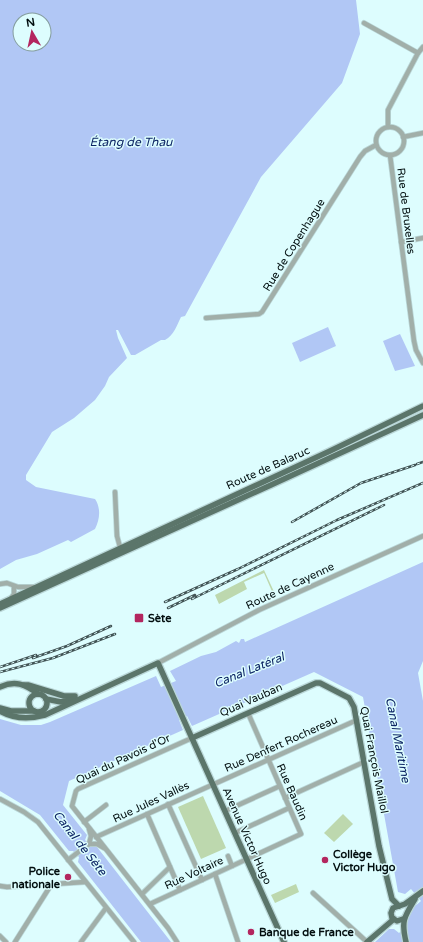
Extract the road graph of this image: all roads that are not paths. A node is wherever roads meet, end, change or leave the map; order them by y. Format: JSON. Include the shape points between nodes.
{"nodes":[{"id":1,"x":364,"y":24,"type":"dead end"},
{"id":2,"x":423,"y":47,"type":"edge"},
{"id":3,"x":418,"y":53,"type":"junction"},
{"id":4,"x":388,"y":127,"type":"junction"},
{"id":5,"x":423,"y":133,"type":"edge"},
{"id":6,"x":403,"y":137,"type":"junction"},
{"id":7,"x":376,"y":145,"type":"junction"},
{"id":8,"x":390,"y":155,"type":"junction"},
{"id":9,"x":423,"y":238,"type":"edge"},
{"id":10,"x":401,"y":242,"type":"junction"},
{"id":11,"x":206,"y":318,"type":"dead end"},
{"id":12,"x":423,"y":363,"type":"edge"},
{"id":13,"x":423,"y":406,"type":"edge"},
{"id":14,"x":423,"y":415,"type":"edge"},
{"id":15,"x":115,"y":492,"type":"dead end"},
{"id":16,"x":423,"y":536,"type":"edge"},
{"id":17,"x":122,"y":549,"type":"junction"},
{"id":18,"x":0,"y":584,"type":"edge"},
{"id":19,"x":34,"y":587,"type":"junction"},
{"id":20,"x":15,"y":588,"type":"junction"},
{"id":21,"x":20,"y":596,"type":"junction"},
{"id":22,"x":11,"y":598,"type":"junction"},
{"id":23,"x":0,"y":604,"type":"edge"},
{"id":24,"x":0,"y":608,"type":"edge"},
{"id":25,"x":158,"y":663,"type":"junction"},
{"id":26,"x":131,"y":676,"type":"junction"},
{"id":27,"x":318,"y":683,"type":"joint"},
{"id":28,"x":24,"y":685,"type":"junction"},
{"id":29,"x":0,"y":687,"type":"edge"},
{"id":30,"x":38,"y":694,"type":"junction"},
{"id":31,"x":83,"y":696,"type":"junction"},
{"id":32,"x":46,"y":699,"type":"junction"},
{"id":33,"x":30,"y":701,"type":"junction"},
{"id":34,"x":74,"y":702,"type":"junction"},
{"id":35,"x":46,"y":707,"type":"junction"},
{"id":36,"x":0,"y":708,"type":"edge"},
{"id":37,"x":0,"y":711,"type":"edge"},
{"id":38,"x":17,"y":711,"type":"junction"},
{"id":39,"x":34,"y":711,"type":"junction"},
{"id":40,"x":248,"y":713,"type":"junction"},
{"id":41,"x":356,"y":720,"type":"junction"},
{"id":42,"x":192,"y":738,"type":"junction"},
{"id":43,"x":268,"y":759,"type":"junction"},
{"id":44,"x":364,"y":762,"type":"junction"},
{"id":45,"x":212,"y":784,"type":"junction"},
{"id":46,"x":280,"y":786,"type":"junction"},
{"id":47,"x":285,"y":798,"type":"junction"},
{"id":48,"x":0,"y":799,"type":"edge"},
{"id":49,"x":106,"y":804,"type":"dead end"},
{"id":50,"x":168,"y":804,"type":"junction"},
{"id":51,"x":289,"y":808,"type":"junction"},
{"id":52,"x":225,"y":811,"type":"junction"},
{"id":53,"x":147,"y":814,"type":"junction"},
{"id":54,"x":84,"y":822,"type":"junction"},
{"id":55,"x":89,"y":827,"type":"junction"},
{"id":56,"x":234,"y":833,"type":"junction"},
{"id":57,"x":301,"y":834,"type":"joint"},
{"id":58,"x":96,"y":837,"type":"junction"},
{"id":59,"x":89,"y":844,"type":"junction"},
{"id":60,"x":107,"y":849,"type":"junction"},
{"id":61,"x":62,"y":852,"type":"junction"},
{"id":62,"x":76,"y":854,"type":"junction"},
{"id":63,"x":228,"y":856,"type":"dead end"},
{"id":64,"x":246,"y":859,"type":"junction"},
{"id":65,"x":68,"y":860,"type":"junction"},
{"id":66,"x":383,"y":860,"type":"junction"},
{"id":67,"x":232,"y":866,"type":"junction"},
{"id":68,"x":170,"y":867,"type":"junction"},
{"id":69,"x":75,"y":868,"type":"junction"},
{"id":70,"x":215,"y":874,"type":"junction"},
{"id":71,"x":202,"y":880,"type":"junction"},
{"id":72,"x":85,"y":882,"type":"junction"},
{"id":73,"x":52,"y":885,"type":"junction"},
{"id":74,"x":0,"y":886,"type":"edge"},
{"id":75,"x":180,"y":890,"type":"junction"},
{"id":76,"x":423,"y":891,"type":"edge"},
{"id":77,"x":313,"y":893,"type":"dead end"},
{"id":78,"x":142,"y":894,"type":"junction"},
{"id":79,"x":417,"y":896,"type":"junction"},
{"id":80,"x":150,"y":904,"type":"junction"},
{"id":81,"x":400,"y":906,"type":"junction"},
{"id":82,"x":106,"y":908,"type":"junction"},
{"id":83,"x":393,"y":908,"type":"junction"},
{"id":84,"x":406,"y":912,"type":"junction"},
{"id":85,"x":398,"y":920,"type":"junction"},
{"id":86,"x":0,"y":936,"type":"edge"},
{"id":87,"x":6,"y":942,"type":"edge"},
{"id":88,"x":15,"y":942,"type":"edge"},
{"id":89,"x":81,"y":942,"type":"edge"},
{"id":90,"x":134,"y":942,"type":"edge"},
{"id":91,"x":177,"y":942,"type":"edge"},
{"id":92,"x":238,"y":942,"type":"edge"},
{"id":93,"x":284,"y":942,"type":"edge"},
{"id":94,"x":367,"y":942,"type":"edge"},
{"id":95,"x":406,"y":942,"type":"edge"}],
"edges":[{"from":1,"to":3,"type":"street"},
{"from":2,"to":3,"type":"street"},
{"from":3,"to":4,"type":"street","via":[[388,110]]},
{"from":4,"to":6,"type":"street","via":[[398,130]]},
{"from":4,"to":7,"type":"street","via":[[377,136]]},
{"from":5,"to":6,"type":"street"},
{"from":6,"to":8,"type":"street","via":[[401,150]]},
{"from":7,"to":8,"type":"street","via":[[381,152]]},
{"from":7,"to":11,"type":"street","name":"Rue de Copenhague","via":[[360,157],[262,312]]},
{"from":8,"to":10,"type":"street","name":"Rue de Bruxelles"},
{"from":9,"to":10,"type":"street"},
{"from":10,"to":12,"type":"street","name":"Rue de Bruxelles","via":[[414,341]]},
{"from":13,"to":17,"type":"main road","name":"Route de Balaruc"},
{"from":14,"to":17,"type":"main road","name":"Route de Balaruc"},
{"from":15,"to":17,"type":"street","via":[[117,536]]},
{"from":16,"to":25,"type":"street","name":"Route de Cayenne","via":[[233,622]]},
{"from":17,"to":19,"type":"main road","name":"Route de Balaruc"},
{"from":17,"to":21,"type":"main road","name":"Route de Balaruc"},
{"from":18,"to":20,"type":"street","via":[[7,583]]},
{"from":19,"to":20,"type":"street"},
{"from":19,"to":21,"type":"main road","name":"Route de Balaruc"},
{"from":20,"to":21,"type":"street"},
{"from":20,"to":22,"type":"street"},
{"from":21,"to":22,"type":"main road","name":"Route de Balaruc"},
{"from":21,"to":24,"type":"main road","name":"Route de Balaruc"},
{"from":22,"to":23,"type":"main road","name":"Route de Balaruc"},
{"from":25,"to":26,"type":"main road"},
{"from":25,"to":42,"type":"main road","name":"Avenue Victor Hugo"},
{"from":26,"to":31,"type":"main road"},
{"from":26,"to":34,"type":"main road"},
{"from":27,"to":40,"type":"main road","name":"Quai Vauban"},
{"from":27,"to":41,"type":"main road","name":"Quai François Maillol","via":[[350,698]]},
{"from":28,"to":29,"type":"main road","via":[[13,683]]},
{"from":28,"to":30,"type":"main road"},
{"from":28,"to":31,"type":"main road","via":[[28,684],[64,696]]},
{"from":28,"to":33,"type":"main road"},
{"from":30,"to":32,"type":"main road"},
{"from":30,"to":33,"type":"main road"},
{"from":31,"to":32,"type":"main road","via":[[60,702]]},
{"from":32,"to":35,"type":"main road"},
{"from":33,"to":38,"type":"main road"},
{"from":33,"to":39,"type":"main road"},
{"from":34,"to":35,"type":"main road"},
{"from":34,"to":37,"type":"main road","via":[[34,718],[18,717]]},
{"from":35,"to":39,"type":"main road","via":[[41,711]]},
{"from":36,"to":38,"type":"main road"},
{"from":38,"to":39,"type":"main road"},
{"from":40,"to":42,"type":"main road","name":"Quai Vauban"},
{"from":40,"to":43,"type":"street","name":"Rue Baudin"},
{"from":41,"to":43,"type":"street","name":"Rue Denfert Rochereau"},
{"from":41,"to":44,"type":"main road","name":"Quai François Maillol"},
{"from":42,"to":45,"type":"main road","name":"Avenue Victor Hugo"},
{"from":42,"to":54,"type":"street","name":"Quai du Pavois d'Or","via":[[76,790],[72,806]]},
{"from":43,"to":45,"type":"street","name":"Rue Denfert Rochereau"},
{"from":43,"to":46,"type":"street","name":"Rue Baudin"},
{"from":44,"to":47,"type":"street"},
{"from":44,"to":66,"type":"main road","name":"Quai François Maillol"},
{"from":45,"to":50,"type":"street","name":"Rue Jules Vallès"},
{"from":45,"to":52,"type":"main road","name":"Avenue Victor Hugo"},
{"from":46,"to":47,"type":"street","name":"Rue Baudin"},
{"from":46,"to":52,"type":"street"},
{"from":47,"to":51,"type":"street","name":"Rue Baudin"},
{"from":48,"to":61,"type":"street","via":[[34,818]]},
{"from":49,"to":54,"type":"street"},
{"from":50,"to":53,"type":"street","name":"Rue Jules Vallès"},
{"from":50,"to":71,"type":"street"},
{"from":51,"to":56,"type":"street"},
{"from":51,"to":57,"type":"street","name":"Rue Baudin"},
{"from":52,"to":56,"type":"main road","name":"Avenue Victor Hugo"},
{"from":53,"to":58,"type":"street","name":"Rue Jules Vallès"},
{"from":53,"to":68,"type":"street"},
{"from":54,"to":55,"type":"street"},
{"from":55,"to":58,"type":"street"},
{"from":55,"to":59,"type":"street"},
{"from":56,"to":64,"type":"main road","name":"Avenue Victor Hugo"},
{"from":57,"to":64,"type":"street","name":"Rue Voltaire"},
{"from":58,"to":60,"type":"street"},
{"from":59,"to":60,"type":"street","via":[[97,844]]},
{"from":59,"to":62,"type":"street"},
{"from":60,"to":78,"type":"street"},
{"from":61,"to":62,"type":"street"},
{"from":61,"to":65,"type":"street"},
{"from":62,"to":65,"type":"street"},
{"from":62,"to":69,"type":"street"},
{"from":63,"to":67,"type":"street"},
{"from":64,"to":67,"type":"street","name":"Rue Voltaire"},
{"from":64,"to":93,"type":"main road","name":"Avenue Victor Hugo"},
{"from":65,"to":69,"type":"street"},
{"from":66,"to":81,"type":"main road","name":"Quai François Maillol","via":[[392,899]]},
{"from":66,"to":83,"type":"main road","name":"Quai François Maillol","via":[[388,896]]},
{"from":67,"to":70,"type":"street","name":"Rue Voltaire"},
{"from":68,"to":75,"type":"street"},
{"from":68,"to":78,"type":"street"},
{"from":69,"to":72,"type":"street"},
{"from":70,"to":71,"type":"street","name":"Rue Voltaire"},
{"from":70,"to":92,"type":"street"},
{"from":71,"to":75,"type":"street","name":"Rue Voltaire"},
{"from":72,"to":73,"type":"street"},
{"from":72,"to":82,"type":"street"},
{"from":73,"to":74,"type":"street"},
{"from":73,"to":88,"type":"street"},
{"from":75,"to":80,"type":"street","name":"Rue Voltaire"},
{"from":76,"to":79,"type":"main road"},
{"from":77,"to":94,"type":"street"},
{"from":78,"to":80,"type":"street"},
{"from":79,"to":81,"type":"main road"},
{"from":79,"to":84,"type":"main road"},
{"from":80,"to":91,"type":"street"},
{"from":81,"to":83,"type":"main road"},
{"from":81,"to":84,"type":"main road","name":"Quai François Maillol"},
{"from":82,"to":89,"type":"street"},
{"from":82,"to":90,"type":"street"},
{"from":83,"to":85,"type":"main road","name":"Quai François Maillol","via":[[391,915]]},
{"from":84,"to":85,"type":"main road"},
{"from":85,"to":94,"type":"main road"},
{"from":85,"to":95,"type":"main road","name":"Quai François Maillol"},
{"from":86,"to":87,"type":"street"}]}
